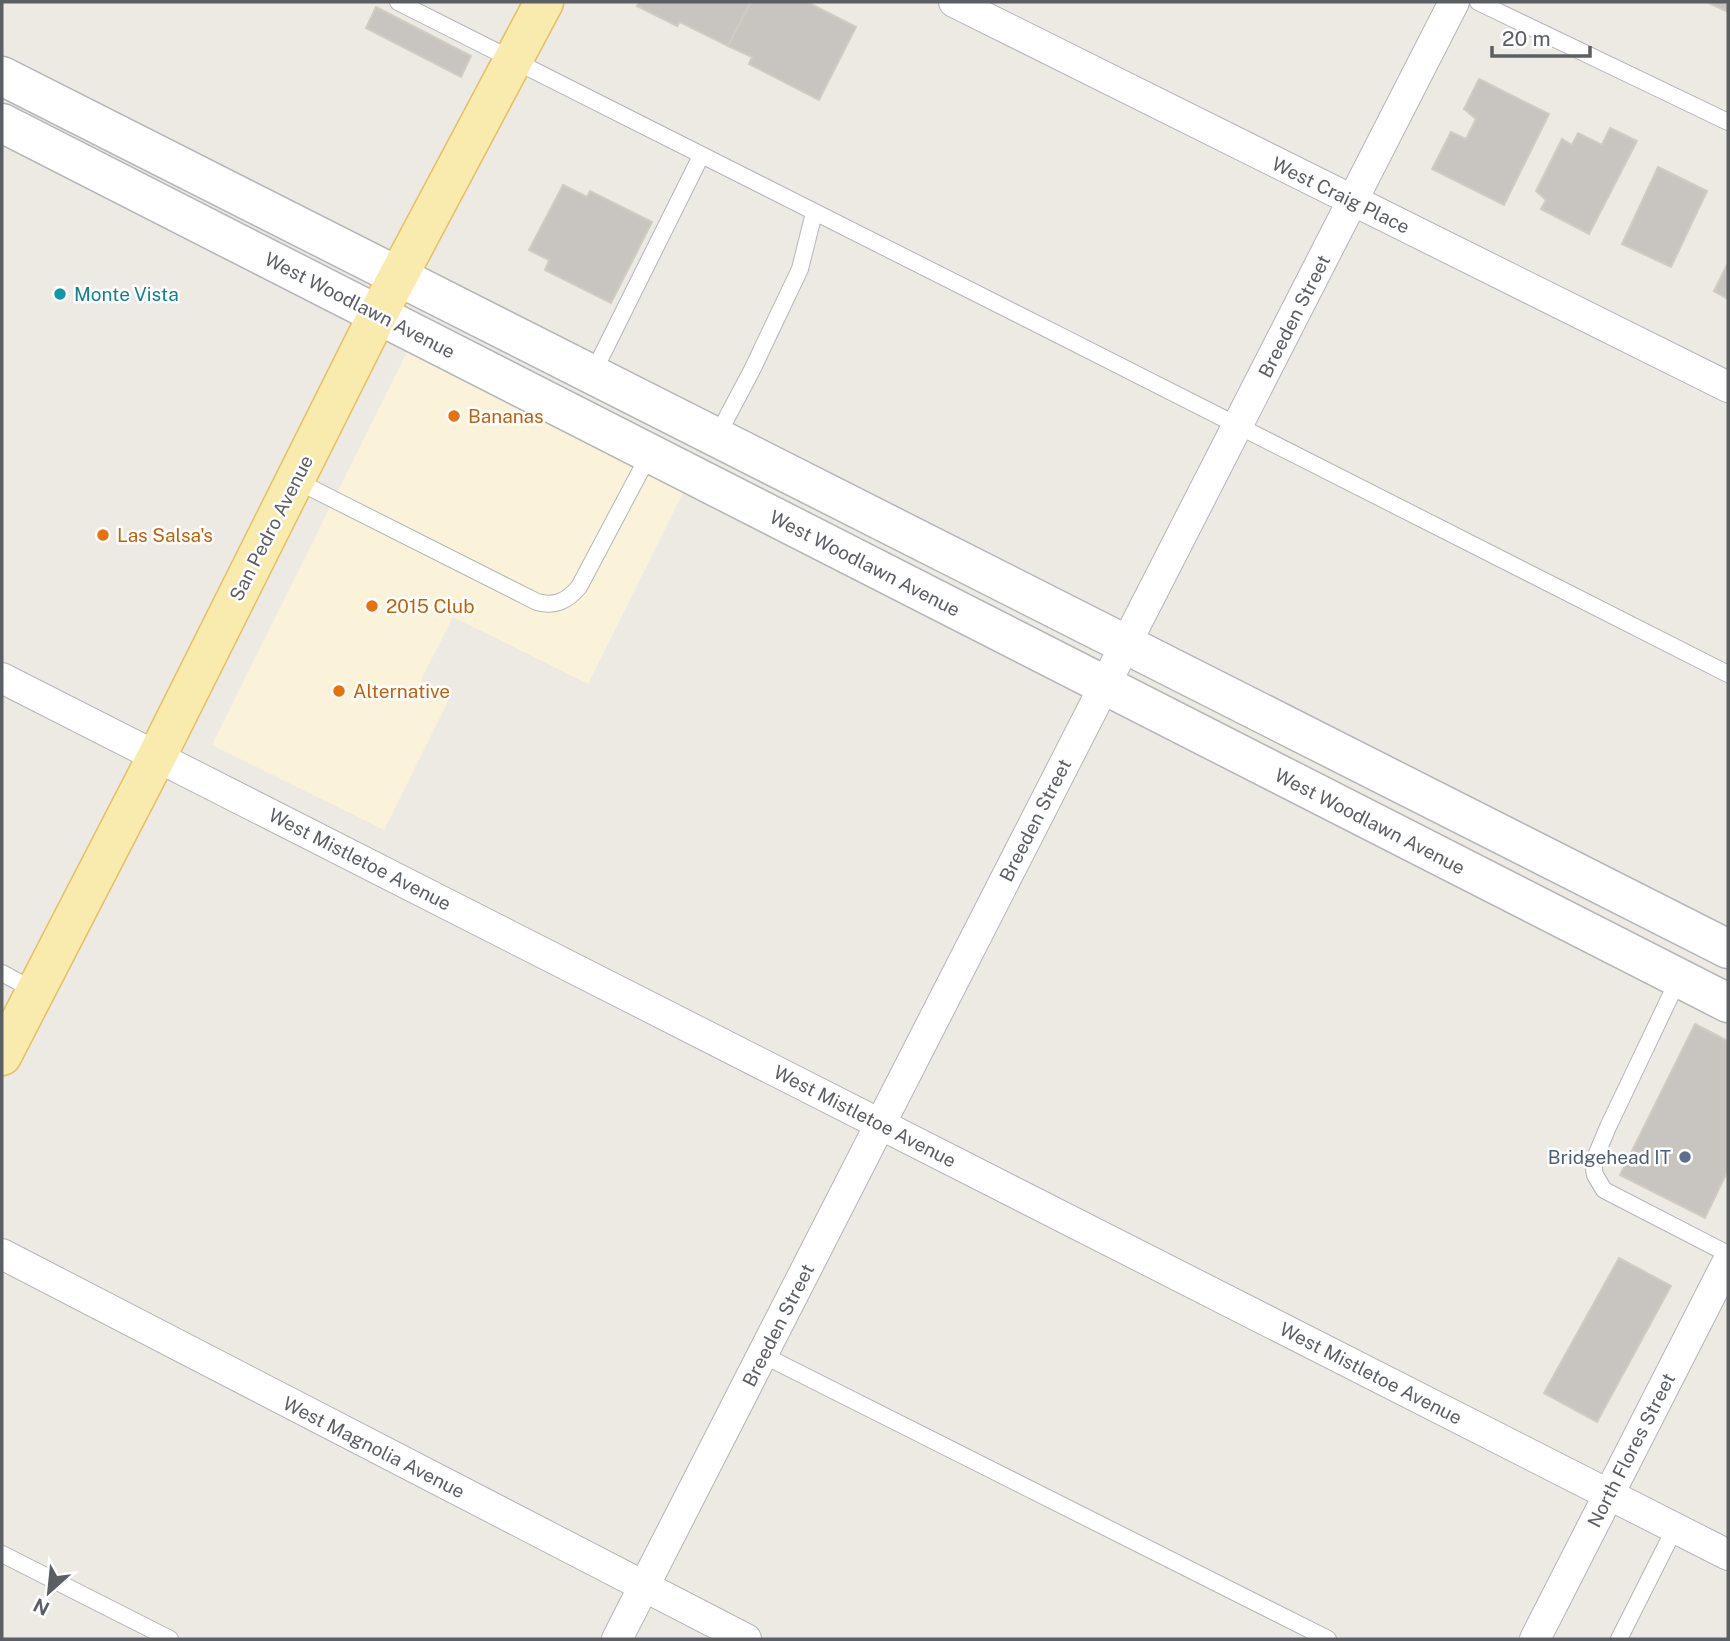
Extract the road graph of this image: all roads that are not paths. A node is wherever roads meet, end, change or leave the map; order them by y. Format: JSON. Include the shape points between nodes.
{"nodes":[{"id":1,"x":398,"y":2,"type":"edge"},
{"id":2,"x":544,"y":2,"type":"edge"},
{"id":3,"x":954,"y":2,"type":"edge"},
{"id":4,"x":1454,"y":2,"type":"edge"},
{"id":5,"x":1478,"y":2,"type":"edge"},
{"id":6,"x":514,"y":60,"type":"junction"},
{"id":7,"x":2,"y":76,"type":"edge"},
{"id":8,"x":1728,"y":122,"type":"edge"},
{"id":9,"x":2,"y":123,"type":"edge"},
{"id":10,"x":701,"y":156,"type":"junction"},
{"id":11,"x":1353,"y":200,"type":"junction"},
{"id":12,"x":814,"y":213,"type":"junction"},
{"id":13,"x":398,"y":278,"type":"junction"},
{"id":14,"x":378,"y":314,"type":"junction"},
{"id":15,"x":592,"y":375,"type":"junction"},
{"id":16,"x":1728,"y":387,"type":"edge"},
{"id":17,"x":1238,"y":424,"type":"junction"},
{"id":18,"x":716,"y":438,"type":"junction"},
{"id":19,"x":650,"y":453,"type":"junction"},
{"id":20,"x":295,"y":480,"type":"junction"},
{"id":21,"x":1126,"y":644,"type":"junction"},
{"id":22,"x":1728,"y":674,"type":"edge"},
{"id":23,"x":2,"y":678,"type":"edge"},
{"id":24,"x":1105,"y":685,"type":"junction"},
{"id":25,"x":157,"y":756,"type":"junction"},
{"id":26,"x":1728,"y":949,"type":"edge"},
{"id":27,"x":2,"y":974,"type":"edge"},
{"id":28,"x":1678,"y":978,"type":"junction"},
{"id":29,"x":35,"y":991,"type":"junction"},
{"id":30,"x":1728,"y":1003,"type":"edge"},
{"id":31,"x":2,"y":1056,"type":"edge"},
{"id":32,"x":880,"y":1124,"type":"junction"},
{"id":33,"x":2,"y":1254,"type":"edge"},
{"id":34,"x":1728,"y":1254,"type":"edge"},
{"id":35,"x":1728,"y":1261,"type":"edge"},
{"id":36,"x":763,"y":1355,"type":"junction"},
{"id":37,"x":1609,"y":1494,"type":"junction"},
{"id":38,"x":1675,"y":1528,"type":"junction"},
{"id":39,"x":2,"y":1554,"type":"edge"},
{"id":40,"x":1728,"y":1555,"type":"edge"},
{"id":41,"x":644,"y":1588,"type":"junction"},
{"id":42,"x":170,"y":1639,"type":"edge"},
{"id":43,"x":617,"y":1639,"type":"edge"},
{"id":44,"x":746,"y":1639,"type":"edge"},
{"id":45,"x":1328,"y":1639,"type":"edge"},
{"id":46,"x":1535,"y":1639,"type":"edge"},
{"id":47,"x":1619,"y":1639,"type":"edge"}],
"edges":[{"from":1,"to":6,"type":"lane"},
{"from":2,"to":6,"type":"main road","name":"San Pedro Avenue"},
{"from":3,"to":11,"type":"street","name":"West Craig Place"},
{"from":4,"to":11,"type":"street","name":"Breeden Street"},
{"from":5,"to":8,"type":"lane"},
{"from":6,"to":10,"type":"lane"},
{"from":6,"to":13,"type":"main road","name":"San Pedro Avenue"},
{"from":7,"to":13,"type":"street"},
{"from":9,"to":14,"type":"street","name":"West Woodlawn Avenue"},
{"from":10,"to":12,"type":"lane"},
{"from":10,"to":15,"type":"lane"},
{"from":11,"to":16,"type":"street","name":"West Craig Place"},
{"from":11,"to":17,"type":"street","name":"Breeden Street"},
{"from":12,"to":17,"type":"lane"},
{"from":12,"to":18,"type":"lane","via":[[800,269]]},
{"from":13,"to":14,"type":"main road","name":"San Pedro Avenue"},
{"from":13,"to":15,"type":"street"},
{"from":14,"to":19,"type":"street","name":"West Woodlawn Avenue"},
{"from":14,"to":20,"type":"main road","name":"San Pedro Avenue"},
{"from":15,"to":18,"type":"street"},
{"from":17,"to":21,"type":"street","name":"Breeden Street"},
{"from":17,"to":22,"type":"lane"},
{"from":18,"to":21,"type":"street"},
{"from":19,"to":20,"type":"lane","via":[[579,587],[571,596],[548,605]]},
{"from":19,"to":24,"type":"street","name":"West Woodlawn Avenue"},
{"from":20,"to":25,"type":"main road","name":"San Pedro Avenue"},
{"from":21,"to":24,"type":"street","name":"Breeden Street"},
{"from":21,"to":26,"type":"street"},
{"from":23,"to":25,"type":"street","name":"West Mistletoe Avenue"},
{"from":24,"to":28,"type":"street","name":"West Woodlawn Avenue"},
{"from":24,"to":32,"type":"street","name":"Breeden Street"},
{"from":25,"to":29,"type":"main road","name":"San Pedro Avenue"},
{"from":25,"to":32,"type":"street","name":"West Mistletoe Avenue"},
{"from":27,"to":29,"type":"lane"},
{"from":28,"to":30,"type":"street","name":"West Woodlawn Avenue"},
{"from":28,"to":34,"type":"lane","via":[[1608,1127],[1593,1163],[1595,1175],[1604,1190]]},
{"from":29,"to":31,"type":"main road","name":"San Pedro Avenue"},
{"from":32,"to":36,"type":"street","name":"Breeden Street"},
{"from":32,"to":37,"type":"street","name":"West Mistletoe Avenue"},
{"from":33,"to":41,"type":"street","name":"West Magnolia Avenue"},
{"from":35,"to":37,"type":"street","name":"North Flores Street"},
{"from":36,"to":41,"type":"street","name":"Breeden Street"},
{"from":36,"to":45,"type":"lane"},
{"from":37,"to":38,"type":"street","name":"West Mistletoe Avenue"},
{"from":37,"to":46,"type":"street","name":"North Flores Street"},
{"from":38,"to":40,"type":"street","name":"West Mistletoe Avenue"},
{"from":38,"to":47,"type":"lane"},
{"from":39,"to":42,"type":"lane"},
{"from":41,"to":43,"type":"street","name":"Breeden Street"},
{"from":41,"to":44,"type":"street","name":"West Magnolia Avenue"}]}
